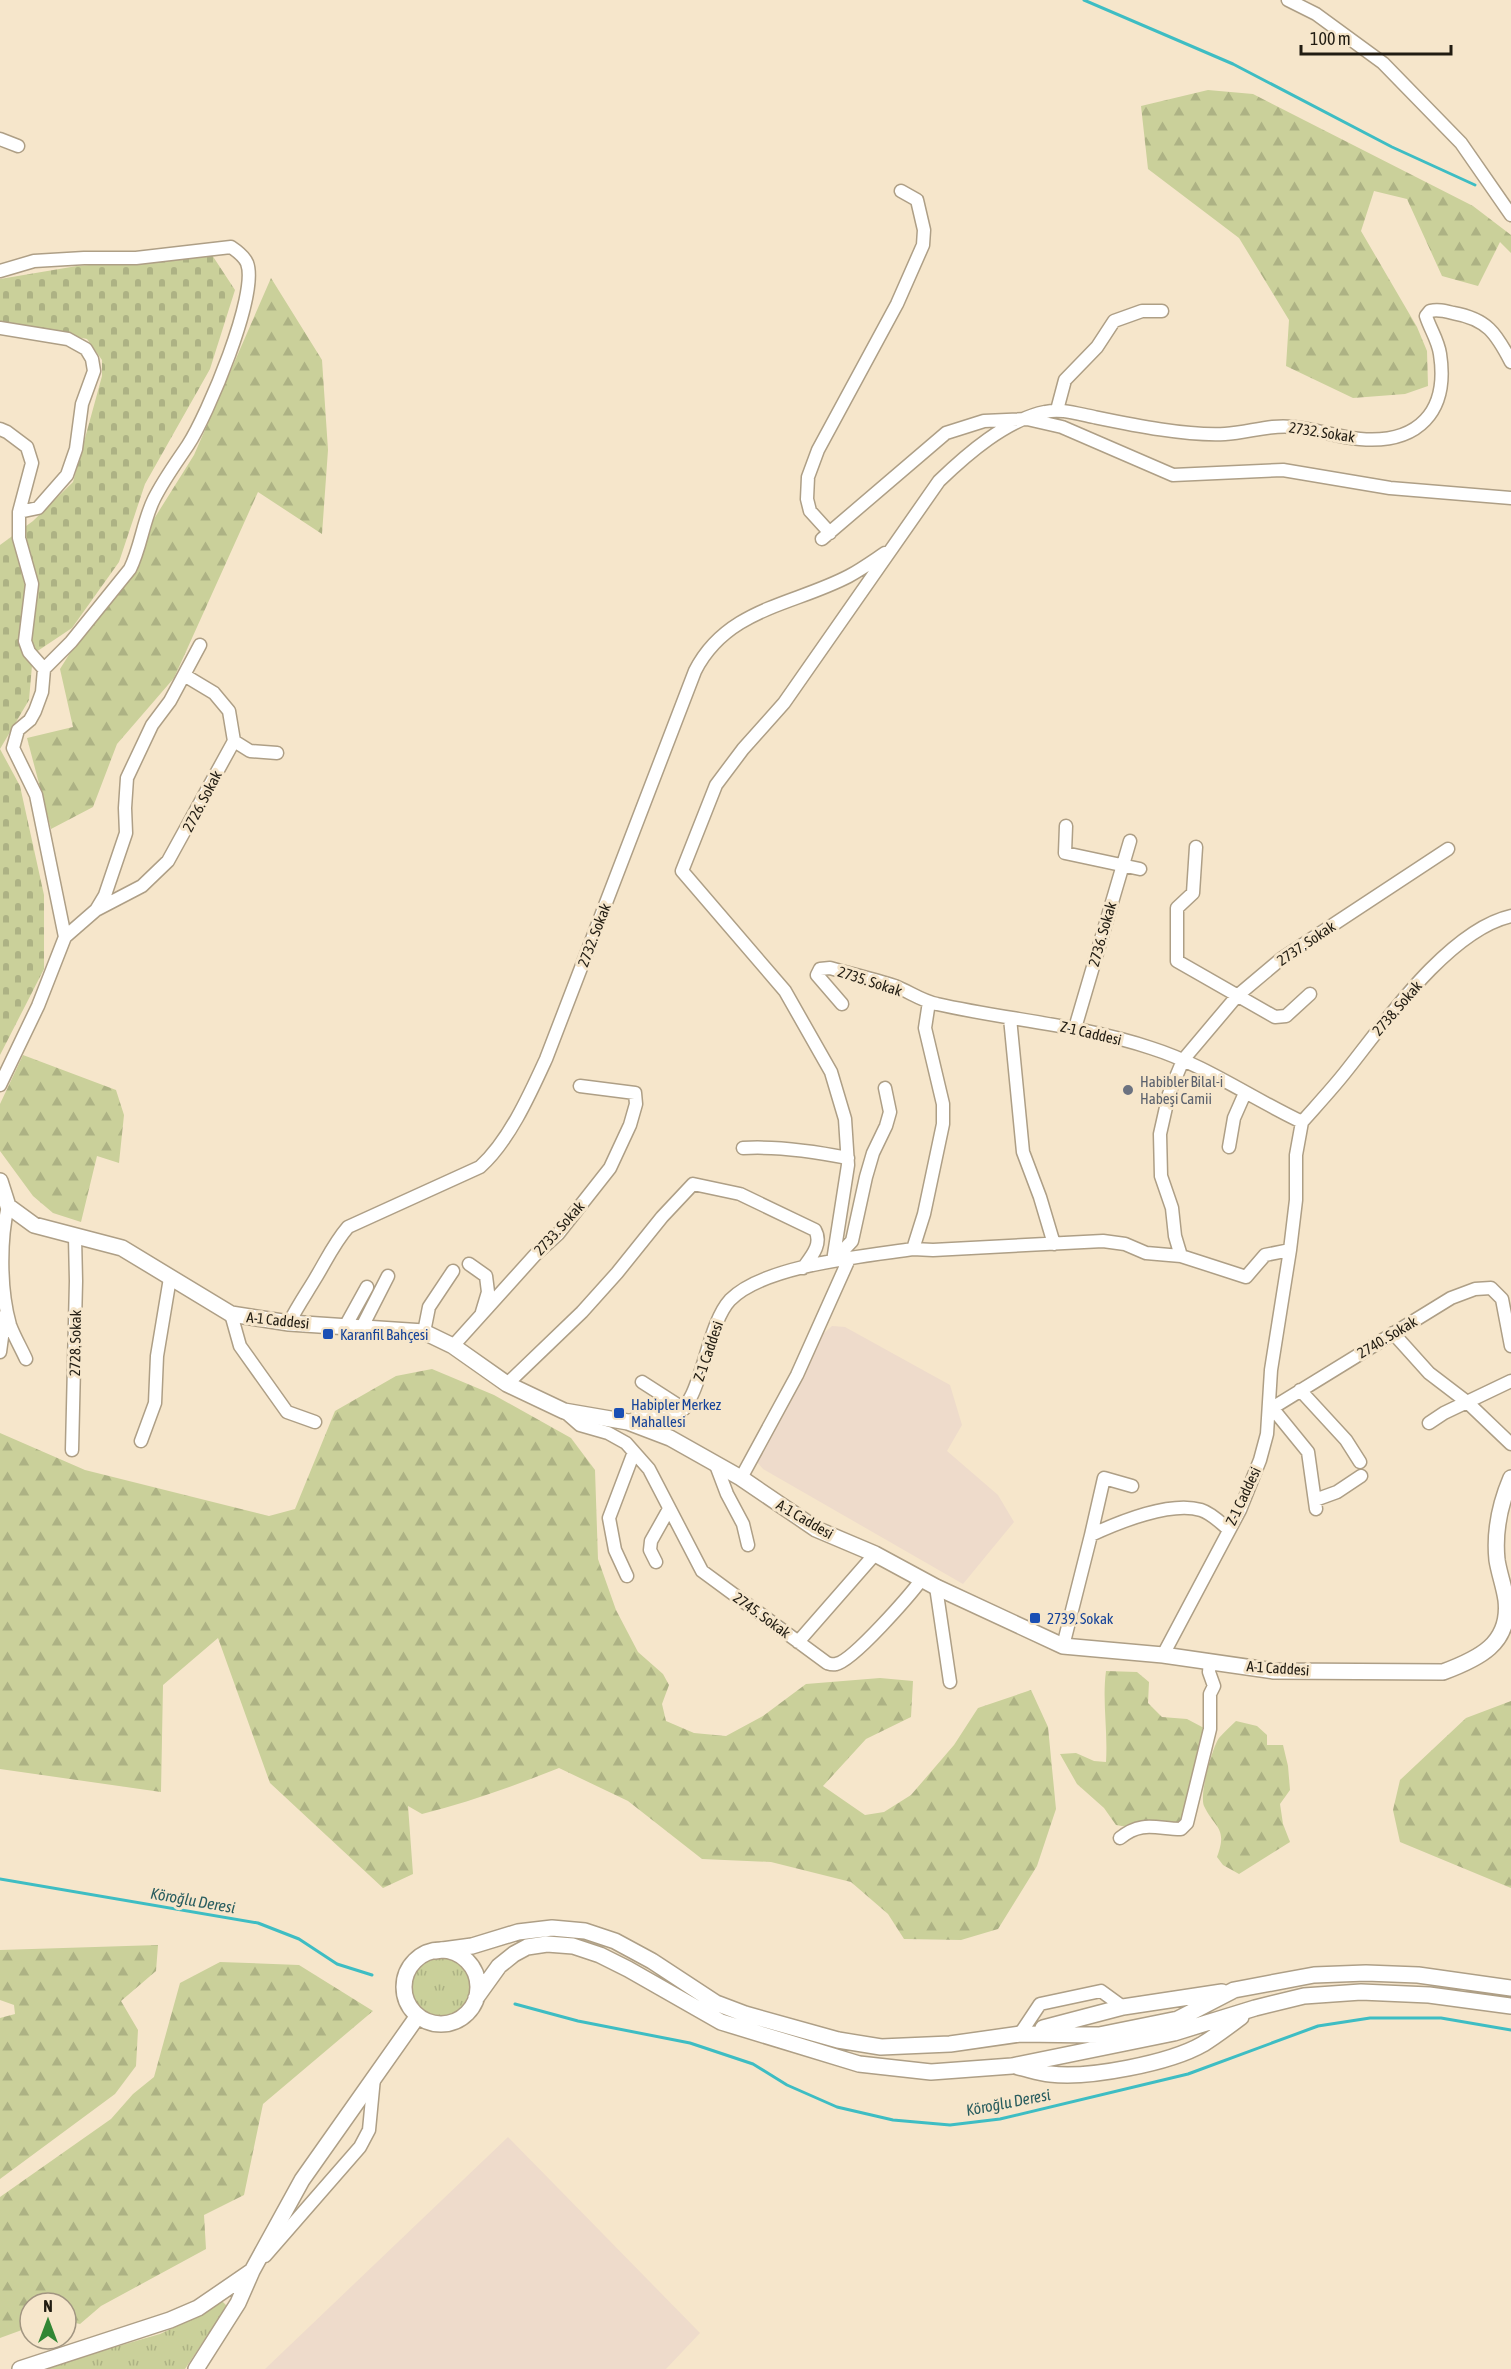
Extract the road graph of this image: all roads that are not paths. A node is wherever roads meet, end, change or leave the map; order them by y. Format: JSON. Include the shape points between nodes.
{"nodes":[{"id":1,"x":1288,"y":0,"type":"edge"},
{"id":2,"x":0,"y":139,"type":"edge"},
{"id":3,"x":18,"y":146,"type":"dead end"},
{"id":4,"x":901,"y":191,"type":"dead end"},
{"id":5,"x":1511,"y":215,"type":"edge"},
{"id":6,"x":0,"y":271,"type":"edge"},
{"id":7,"x":1162,"y":311,"type":"dead end"},
{"id":8,"x":0,"y":328,"type":"edge"},
{"id":9,"x":1511,"y":362,"type":"edge"},
{"id":10,"x":1056,"y":410,"type":"junction"},
{"id":11,"x":1027,"y":418,"type":"junction"},
{"id":12,"x":0,"y":429,"type":"edge"},
{"id":13,"x":1511,"y":498,"type":"edge"},
{"id":14,"x":19,"y":512,"type":"junction"},
{"id":15,"x":891,"y":550,"type":"junction"},
{"id":16,"x":200,"y":645,"type":"dead end"},
{"id":17,"x":44,"y":669,"type":"junction"},
{"id":18,"x":184,"y":675,"type":"junction"},
{"id":19,"x":234,"y":741,"type":"junction"},
{"id":20,"x":278,"y":753,"type":"dead end"},
{"id":21,"x":1066,"y":826,"type":"dead end"},
{"id":22,"x":1131,"y":841,"type":"dead end"},
{"id":23,"x":1196,"y":847,"type":"dead end"},
{"id":24,"x":1448,"y":849,"type":"dead end"},
{"id":25,"x":1124,"y":864,"type":"junction"},
{"id":26,"x":1140,"y":869,"type":"dead end"},
{"id":27,"x":96,"y":910,"type":"junction"},
{"id":28,"x":1511,"y":916,"type":"edge"},
{"id":29,"x":65,"y":937,"type":"junction"},
{"id":30,"x":1310,"y":994,"type":"dead end"},
{"id":31,"x":1237,"y":996,"type":"junction"},
{"id":32,"x":929,"y":1002,"type":"junction"},
{"id":33,"x":842,"y":1004,"type":"dead end"},
{"id":34,"x":1010,"y":1018,"type":"junction"},
{"id":35,"x":1075,"y":1028,"type":"junction"},
{"id":36,"x":1183,"y":1060,"type":"junction"},
{"id":37,"x":0,"y":1086,"type":"edge"},
{"id":38,"x":580,"y":1086,"type":"dead end"},
{"id":39,"x":885,"y":1088,"type":"dead end"},
{"id":40,"x":1245,"y":1093,"type":"junction"},
{"id":41,"x":1302,"y":1122,"type":"junction"},
{"id":42,"x":1229,"y":1147,"type":"dead end"},
{"id":43,"x":742,"y":1148,"type":"dead end"},
{"id":44,"x":848,"y":1158,"type":"junction"},
{"id":45,"x":0,"y":1181,"type":"edge"},
{"id":46,"x":8,"y":1206,"type":"junction"},
{"id":47,"x":75,"y":1237,"type":"junction"},
{"id":48,"x":1054,"y":1244,"type":"junction"},
{"id":49,"x":913,"y":1249,"type":"junction"},
{"id":50,"x":1290,"y":1250,"type":"junction"},
{"id":51,"x":1181,"y":1256,"type":"junction"},
{"id":52,"x":849,"y":1258,"type":"junction"},
{"id":53,"x":833,"y":1261,"type":"junction"},
{"id":54,"x":469,"y":1264,"type":"dead end"},
{"id":55,"x":803,"y":1268,"type":"junction"},
{"id":56,"x":453,"y":1271,"type":"dead end"},
{"id":57,"x":388,"y":1276,"type":"dead end"},
{"id":58,"x":170,"y":1278,"type":"junction"},
{"id":59,"x":367,"y":1287,"type":"dead end"},
{"id":60,"x":1508,"y":1300,"type":"edge"},
{"id":61,"x":5,"y":1308,"type":"junction"},
{"id":62,"x":231,"y":1314,"type":"junction"},
{"id":63,"x":481,"y":1316,"type":"junction"},
{"id":64,"x":289,"y":1323,"type":"junction"},
{"id":65,"x":346,"y":1325,"type":"junction"},
{"id":66,"x":362,"y":1327,"type":"junction"},
{"id":67,"x":424,"y":1332,"type":"junction"},
{"id":68,"x":1393,"y":1333,"type":"junction"},
{"id":69,"x":1510,"y":1333,"type":"edge"},
{"id":70,"x":453,"y":1346,"type":"junction"},
{"id":71,"x":1511,"y":1347,"type":"edge"},
{"id":72,"x":0,"y":1352,"type":"edge"},
{"id":73,"x":26,"y":1359,"type":"dead end"},
{"id":74,"x":1511,"y":1381,"type":"edge"},
{"id":75,"x":642,"y":1382,"type":"dead end"},
{"id":76,"x":507,"y":1384,"type":"junction"},
{"id":77,"x":1300,"y":1390,"type":"junction"},
{"id":78,"x":1467,"y":1402,"type":"junction"},
{"id":79,"x":684,"y":1409,"type":"junction"},
{"id":80,"x":1271,"y":1410,"type":"junction"},
{"id":81,"x":564,"y":1411,"type":"junction"},
{"id":82,"x":315,"y":1422,"type":"dead end"},
{"id":83,"x":628,"y":1422,"type":"junction"},
{"id":84,"x":1429,"y":1423,"type":"dead end"},
{"id":85,"x":141,"y":1441,"type":"dead end"},
{"id":86,"x":1511,"y":1444,"type":"edge"},
{"id":87,"x":72,"y":1450,"type":"dead end"},
{"id":88,"x":634,"y":1452,"type":"junction"},
{"id":89,"x":1360,"y":1462,"type":"dead end"},
{"id":90,"x":716,"y":1465,"type":"junction"},
{"id":91,"x":1361,"y":1476,"type":"dead end"},
{"id":92,"x":741,"y":1478,"type":"junction"},
{"id":93,"x":1511,"y":1478,"type":"edge"},
{"id":94,"x":1132,"y":1486,"type":"dead end"},
{"id":95,"x":669,"y":1509,"type":"junction"},
{"id":96,"x":1228,"y":1529,"type":"junction"},
{"id":97,"x":1091,"y":1535,"type":"junction"},
{"id":98,"x":748,"y":1545,"type":"dead end"},
{"id":99,"x":875,"y":1554,"type":"junction"},
{"id":100,"x":656,"y":1562,"type":"dead end"},
{"id":101,"x":627,"y":1576,"type":"dead end"},
{"id":102,"x":922,"y":1579,"type":"junction"},
{"id":103,"x":936,"y":1587,"type":"junction"},
{"id":104,"x":798,"y":1642,"type":"junction"},
{"id":105,"x":1063,"y":1646,"type":"junction"},
{"id":106,"x":1163,"y":1655,"type":"junction"},
{"id":107,"x":1210,"y":1661,"type":"junction"},
{"id":108,"x":950,"y":1682,"type":"dead end"},
{"id":109,"x":1120,"y":1838,"type":"dead end"},
{"id":110,"x":435,"y":1951,"type":"junction"},
{"id":111,"x":1511,"y":1988,"type":"edge"},
{"id":112,"x":1234,"y":1990,"type":"junction"},
{"id":113,"x":476,"y":1998,"type":"junction"},
{"id":114,"x":1511,"y":2006,"type":"edge"},
{"id":115,"x":1123,"y":2007,"type":"junction"},
{"id":116,"x":1255,"y":2007,"type":"junction"},
{"id":117,"x":417,"y":2017,"type":"junction"},
{"id":118,"x":1020,"y":2034,"type":"junction"},
{"id":119,"x":1012,"y":2066,"type":"junction"},
{"id":120,"x":375,"y":2076,"type":"junction"},
{"id":121,"x":252,"y":2271,"type":"junction"},
{"id":122,"x":20,"y":2369,"type":"edge"},
{"id":123,"x":196,"y":2369,"type":"edge"}],
"edges":[{"from":1,"to":5,"type":"street","via":[[1316,14],[1383,63],[1461,143]]},
{"from":2,"to":3,"type":"street"},
{"from":4,"to":11,"type":"street","name":"2732. Sokak","via":[[917,200],[923,245],[897,304],[818,450],[808,477],[810,511],[826,536],[946,433],[984,421]]},
{"from":6,"to":17,"type":"street","via":[[34,261],[136,258],[231,247],[246,262],[249,276],[227,359],[206,411],[152,503],[136,558],[71,642]]},
{"from":7,"to":10,"type":"street","via":[[1142,311],[1114,321],[1097,347],[1065,380]]},
{"from":8,"to":14,"type":"street","via":[[68,339],[86,349],[93,359],[94,370],[82,404],[76,449],[67,475],[38,508]]},
{"from":9,"to":10,"type":"street","name":"2732. Sokak","via":[[1486,324],[1460,314],[1430,310],[1426,316],[1440,353],[1437,403],[1415,430],[1378,439],[1293,426],[1208,434]]},
{"from":10,"to":11,"type":"street","name":"2732. Sokak"},
{"from":11,"to":13,"type":"street","name":"2732. Sokak","via":[[1062,427],[1173,475],[1283,470],[1390,488]]},
{"from":11,"to":15,"type":"street","name":"2732. Sokak","via":[[960,461],[939,481]]},
{"from":12,"to":14,"type":"street","via":[[27,447],[32,463]]},
{"from":14,"to":17,"type":"street","via":[[19,538],[32,584],[25,641]]},
{"from":15,"to":44,"type":"street","name":"2732. Sokak","via":[[784,703],[716,785],[682,872],[785,991],[831,1072],[845,1119]]},
{"from":15,"to":64,"type":"street","name":"2732. Sokak","via":[[849,576],[750,616],[703,655],[546,1059],[493,1155],[480,1167],[348,1227]]},
{"from":16,"to":18,"type":"street","name":"2726. Sokak"},
{"from":17,"to":29,"type":"street","via":[[39,702],[30,720],[18,730],[13,748],[36,795]]},
{"from":18,"to":19,"type":"street","via":[[214,693],[229,711]]},
{"from":18,"to":27,"type":"street","name":"2726. Sokak","via":[[152,725],[127,778],[126,833]]},
{"from":19,"to":20,"type":"street","via":[[250,751]]},
{"from":19,"to":27,"type":"street","name":"2726. Sokak","via":[[168,861],[142,886]]},
{"from":21,"to":25,"type":"street","via":[[1065,853]]},
{"from":22,"to":25,"type":"street","name":"2736. Sokak"},
{"from":23,"to":31,"type":"street","via":[[1193,893],[1178,908],[1177,961]]},
{"from":24,"to":31,"type":"street","name":"2737. Sokak","via":[[1281,958]]},
{"from":25,"to":26,"type":"street"},
{"from":25,"to":35,"type":"street","name":"2736. Sokak"},
{"from":27,"to":29,"type":"street","name":"2726. Sokak"},
{"from":28,"to":41,"type":"street","name":"2738. Sokak","via":[[1476,932],[1445,956]]},
{"from":29,"to":37,"type":"street","name":"2726. Sokak"},
{"from":30,"to":31,"type":"street","via":[[1281,1018]]},
{"from":31,"to":36,"type":"street","name":"2737. Sokak"},
{"from":32,"to":33,"type":"street","name":"2735. Sokak","via":[[896,987],[830,968],[820,969],[817,975]]},
{"from":32,"to":34,"type":"street","name":"Z-1 Caddesi"},
{"from":32,"to":49,"type":"street","via":[[925,1028],[943,1104],[943,1124]]},
{"from":34,"to":35,"type":"street","name":"Z-1 Caddesi"},
{"from":34,"to":48,"type":"street","via":[[1023,1152]]},
{"from":35,"to":36,"type":"street","name":"Z-1 Caddesi"},
{"from":36,"to":40,"type":"street","name":"Z-1 Caddesi"},
{"from":36,"to":51,"type":"street","name":"2737. Sokak","via":[[1169,1094],[1160,1134],[1161,1176]]},
{"from":38,"to":63,"type":"street","name":"2733. Sokak","via":[[635,1093],[630,1125],[610,1167],[558,1234]]},
{"from":39,"to":53,"type":"street","via":[[890,1112],[873,1153],[852,1241]]},
{"from":40,"to":41,"type":"street","name":"Z-1 Caddesi"},
{"from":40,"to":42,"type":"street","via":[[1234,1118]]},
{"from":41,"to":50,"type":"street","name":"Z-1 Caddesi"},
{"from":43,"to":44,"type":"street","via":[[768,1146]]},
{"from":44,"to":53,"type":"street"},
{"from":45,"to":46,"type":"main road"},
{"from":46,"to":47,"type":"main road","name":"A-1 Caddesi","via":[[34,1225]]},
{"from":46,"to":61,"type":"street","via":[[2,1225],[1,1255]]},
{"from":47,"to":58,"type":"main road","name":"A-1 Caddesi","via":[[122,1248]]},
{"from":47,"to":87,"type":"street","name":"2728. Sokak"},
{"from":48,"to":49,"type":"street","name":"Z-1 Caddesi"},
{"from":48,"to":51,"type":"street","name":"Z-1 Caddesi","via":[[1103,1241],[1125,1244],[1146,1253]]},
{"from":49,"to":52,"type":"street","name":"Z-1 Caddesi"},
{"from":50,"to":51,"type":"street","name":"Z-1 Caddesi","via":[[1265,1255],[1246,1277]]},
{"from":50,"to":80,"type":"street","name":"Z-1 Caddesi","via":[[1271,1370]]},
{"from":52,"to":53,"type":"street","name":"Z-1 Caddesi"},
{"from":52,"to":92,"type":"street","via":[[797,1375]]},
{"from":53,"to":55,"type":"street","name":"Z-1 Caddesi"},
{"from":54,"to":63,"type":"street","via":[[486,1276],[488,1292]]},
{"from":55,"to":76,"type":"street","via":[[818,1241],[815,1230],[740,1194],[693,1184],[582,1311]]},
{"from":55,"to":79,"type":"street","name":"Z-1 Caddesi","via":[[760,1280],[729,1301],[712,1332],[695,1390]]},
{"from":56,"to":67,"type":"street","via":[[429,1307]]},
{"from":57,"to":66,"type":"street"},
{"from":58,"to":62,"type":"main road","name":"A-1 Caddesi"},
{"from":58,"to":85,"type":"street","via":[[157,1356],[155,1403]]},
{"from":59,"to":65,"type":"street"},
{"from":60,"to":68,"type":"street","name":"2740. Sokak","via":[[1491,1288],[1475,1289],[1451,1298]]},
{"from":60,"to":69,"type":"street"},
{"from":61,"to":72,"type":"street"},
{"from":61,"to":73,"type":"street"},
{"from":62,"to":64,"type":"main road","name":"A-1 Caddesi"},
{"from":62,"to":82,"type":"street","via":[[240,1346],[287,1412]]},
{"from":63,"to":70,"type":"street","name":"2733. Sokak"},
{"from":64,"to":65,"type":"main road","name":"A-1 Caddesi"},
{"from":65,"to":66,"type":"main road","name":"A-1 Caddesi"},
{"from":66,"to":67,"type":"main road","name":"A-1 Caddesi"},
{"from":67,"to":70,"type":"main road","name":"A-1 Caddesi"},
{"from":68,"to":77,"type":"street","name":"2740. Sokak"},
{"from":68,"to":78,"type":"street","via":[[1429,1373]]},
{"from":69,"to":71,"type":"street"},
{"from":70,"to":76,"type":"main road","name":"A-1 Caddesi"},
{"from":74,"to":78,"type":"street"},
{"from":75,"to":79,"type":"street"},
{"from":76,"to":81,"type":"main road","name":"A-1 Caddesi"},
{"from":77,"to":80,"type":"street","name":"2740. Sokak"},
{"from":77,"to":89,"type":"street","via":[[1346,1440]]},
{"from":78,"to":84,"type":"street"},
{"from":78,"to":86,"type":"street"},
{"from":79,"to":83,"type":"street","via":[[674,1416],[647,1413]]},
{"from":80,"to":91,"type":"street","via":[[1308,1452],[1315,1504]]},
{"from":80,"to":96,"type":"street","name":"Z-1 Caddesi","via":[[1260,1460]]},
{"from":81,"to":83,"type":"main road","name":"A-1 Caddesi"},
{"from":81,"to":88,"type":"street","name":"2745. Sokak","via":[[580,1425],[608,1433]]},
{"from":83,"to":90,"type":"main road","name":"A-1 Caddesi","via":[[670,1438]]},
{"from":88,"to":95,"type":"street","name":"2745. Sokak","via":[[649,1469]]},
{"from":88,"to":101,"type":"street","via":[[609,1518],[615,1550]]},
{"from":90,"to":92,"type":"main road","name":"A-1 Caddesi"},
{"from":90,"to":98,"type":"street","via":[[743,1524]]},
{"from":92,"to":99,"type":"main road","name":"A-1 Caddesi","via":[[816,1529]]},
{"from":93,"to":107,"type":"main road","name":"A-1 Caddesi","via":[[1496,1534],[1507,1604],[1506,1623],[1491,1649],[1443,1672],[1274,1671]]},
{"from":94,"to":97,"type":"street","via":[[1104,1478]]},
{"from":95,"to":100,"type":"street","via":[[651,1541],[650,1550]]},
{"from":95,"to":104,"type":"street","name":"2745. Sokak","via":[[702,1571]]},
{"from":96,"to":97,"type":"street","via":[[1202,1510],[1178,1509],[1150,1513]]},
{"from":96,"to":106,"type":"street","name":"Z-1 Caddesi"},
{"from":97,"to":105,"type":"street"},
{"from":99,"to":102,"type":"main road","name":"A-1 Caddesi"},
{"from":99,"to":104,"type":"street"},
{"from":102,"to":103,"type":"main road","name":"A-1 Caddesi"},
{"from":102,"to":104,"type":"street","name":"2745. Sokak","via":[[879,1629],[840,1663],[827,1663]]},
{"from":103,"to":105,"type":"main road","name":"A-1 Caddesi"},
{"from":103,"to":108,"type":"street"},
{"from":105,"to":106,"type":"main road","name":"A-1 Caddesi"},
{"from":106,"to":107,"type":"main road","name":"A-1 Caddesi"},
{"from":107,"to":109,"type":"street","via":[[1214,1686],[1210,1694],[1210,1729],[1188,1823],[1181,1829],[1149,1826]]},
{"from":110,"to":113,"type":"main road","via":[[459,1955],[469,1963],[477,1980]]},
{"from":110,"to":117,"type":"main road","via":[[423,1954],[406,1973],[404,1997]]},
{"from":110,"to":118,"type":"main road","via":[[472,1946],[518,1932],[552,1928],[585,1931],[615,1941],[652,1961],[716,2003],[838,2040],[881,2047],[950,2044]]},
{"from":111,"to":112,"type":"main road","via":[[1418,1975],[1366,1973],[1314,1976]]},
{"from":112,"to":115,"type":"main road"},
{"from":112,"to":118,"type":"main road","via":[[1178,2019],[1099,2035]]},
{"from":113,"to":117,"type":"main road","via":[[467,2013],[452,2023],[428,2023]]},
{"from":113,"to":119,"type":"main road","via":[[499,1966],[527,1947],[573,1946],[628,1969],[721,2022],[860,2064],[931,2072]]},
{"from":114,"to":116,"type":"main road","via":[[1429,1995],[1361,1992],[1304,1996]]},
{"from":115,"to":118,"type":"main road"},
{"from":115,"to":118,"type":"street","via":[[1101,1991],[1040,2004]]},
{"from":116,"to":119,"type":"main road","via":[[1174,2033]]},
{"from":116,"to":119,"type":"main road","via":[[1202,2044],[1137,2066],[1051,2074]]},
{"from":117,"to":120,"type":"main road"},
{"from":120,"to":121,"type":"main road","via":[[302,2180]]},
{"from":120,"to":121,"type":"street","via":[[369,2130],[360,2147]]},
{"from":121,"to":122,"type":"main road","via":[[198,2308],[170,2320]]},
{"from":121,"to":123,"type":"main road","via":[[238,2303]]}]}
